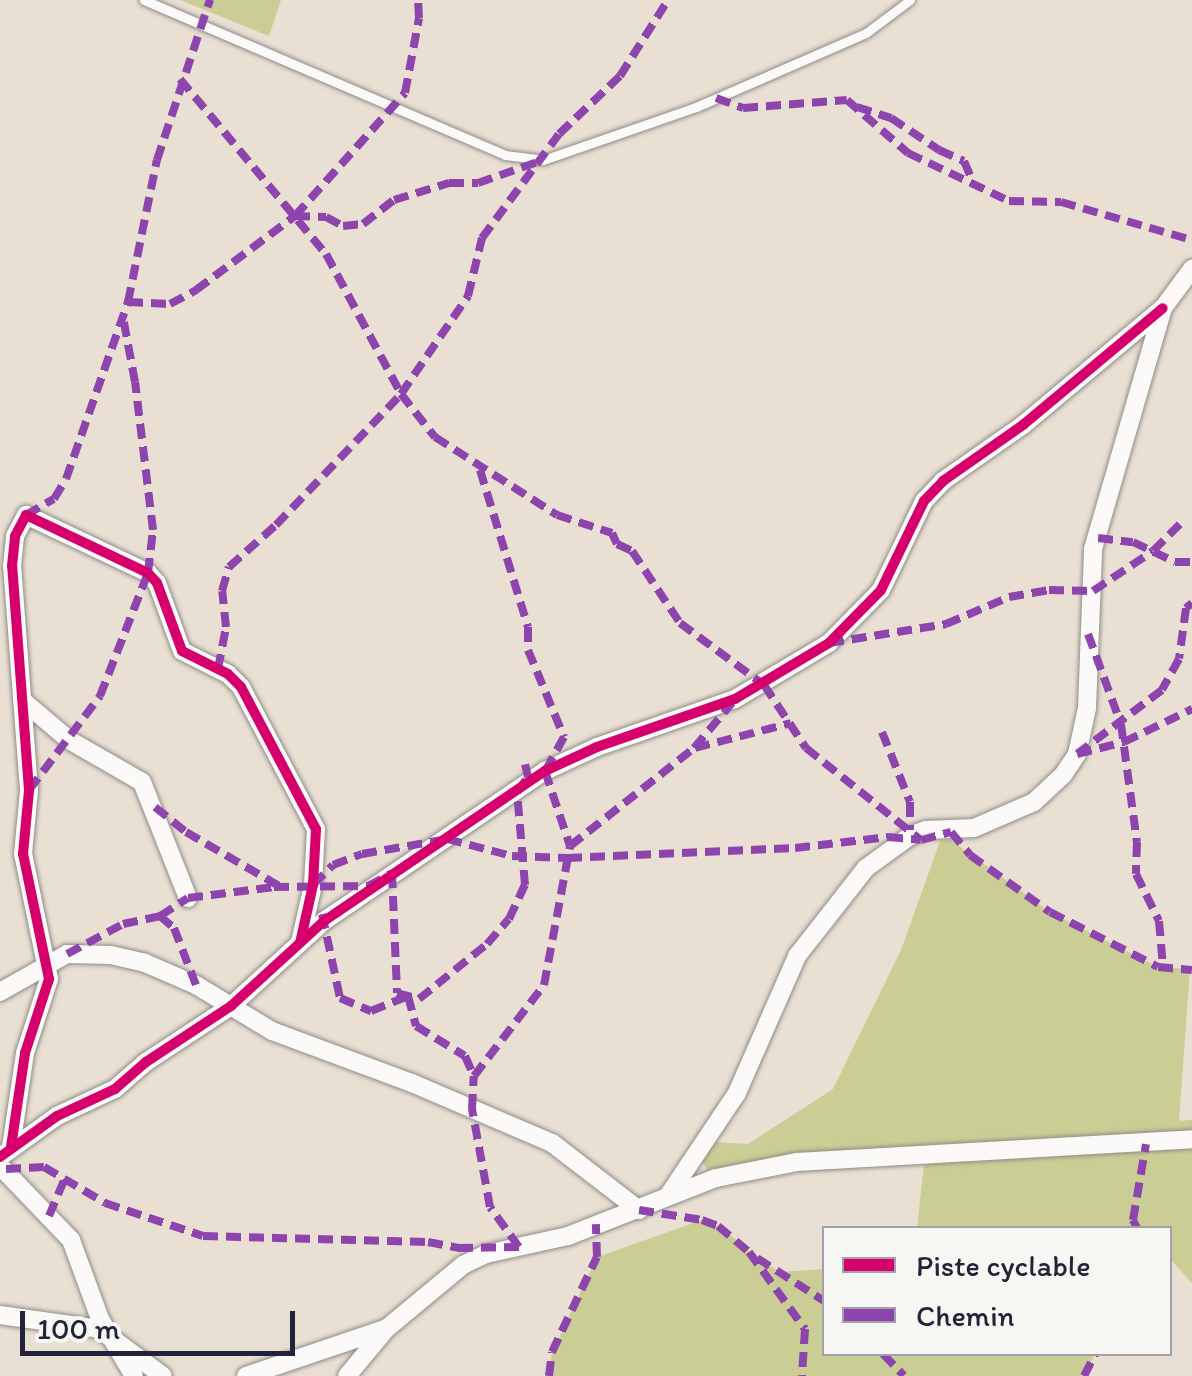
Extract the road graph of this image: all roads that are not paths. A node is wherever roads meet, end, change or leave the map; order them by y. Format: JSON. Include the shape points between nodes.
{"nodes":[{"id":1,"x":144,"y":0,"type":"edge"},
{"id":2,"x":910,"y":0,"type":"edge"},
{"id":3,"x":1192,"y":269,"type":"edge"},
{"id":4,"x":1164,"y":308,"type":"junction"},
{"id":5,"x":22,"y":700,"type":"junction"},
{"id":6,"x":188,"y":898,"type":"dead end"},
{"id":7,"x":296,"y":952,"type":"junction"},
{"id":8,"x":49,"y":964,"type":"junction"},
{"id":9,"x":0,"y":992,"type":"edge"},
{"id":10,"x":230,"y":1006,"type":"junction"},
{"id":11,"x":1192,"y":1138,"type":"edge"},
{"id":12,"x":6,"y":1152,"type":"edge"},
{"id":13,"x":0,"y":1166,"type":"edge"},
{"id":14,"x":668,"y":1196,"type":"junction"},
{"id":15,"x":639,"y":1210,"type":"junction"},
{"id":16,"x":0,"y":1315,"type":"edge"},
{"id":17,"x":386,"y":1329,"type":"junction"},
{"id":18,"x":110,"y":1334,"type":"junction"},
{"id":19,"x":134,"y":1376,"type":"edge"},
{"id":20,"x":163,"y":1376,"type":"edge"},
{"id":21,"x":246,"y":1376,"type":"edge"},
{"id":22,"x":346,"y":1376,"type":"edge"}],
"edges":[{"from":1,"to":2,"type":"lane","via":[[505,156],[543,160],[696,106],[866,33]]},
{"from":3,"to":4,"type":"street"},
{"from":4,"to":7,"type":"street","via":[[943,482],[924,501],[881,590],[829,643],[735,699],[545,771],[324,921]]},
{"from":4,"to":14,"type":"street","via":[[1093,549],[1087,708],[1077,754],[1034,802],[974,828],[910,836],[866,868],[796,956],[737,1093]]},
{"from":5,"to":6,"type":"street","via":[[69,740],[142,782]]},
{"from":5,"to":7,"type":"street","via":[[12,548],[26,515],[148,573],[182,651],[241,687],[316,829],[306,932]]},
{"from":5,"to":8,"type":"street","via":[[24,854]]},
{"from":7,"to":10,"type":"street"},
{"from":8,"to":9,"type":"street"},
{"from":8,"to":10,"type":"street","via":[[67,954],[128,958]]},
{"from":8,"to":12,"type":"street"},
{"from":10,"to":12,"type":"street","via":[[115,1089],[57,1116]]},
{"from":10,"to":15,"type":"street","via":[[272,1031],[552,1143]]},
{"from":11,"to":14,"type":"street","via":[[797,1162],[758,1167]]},
{"from":13,"to":18,"type":"street","via":[[72,1240]]},
{"from":14,"to":15,"type":"street"},
{"from":15,"to":17,"type":"street","via":[[568,1236],[486,1254],[438,1282]]},
{"from":16,"to":18,"type":"street"},
{"from":17,"to":21,"type":"street"},
{"from":17,"to":22,"type":"street"},
{"from":18,"to":19,"type":"street"},
{"from":18,"to":20,"type":"street"}]}
